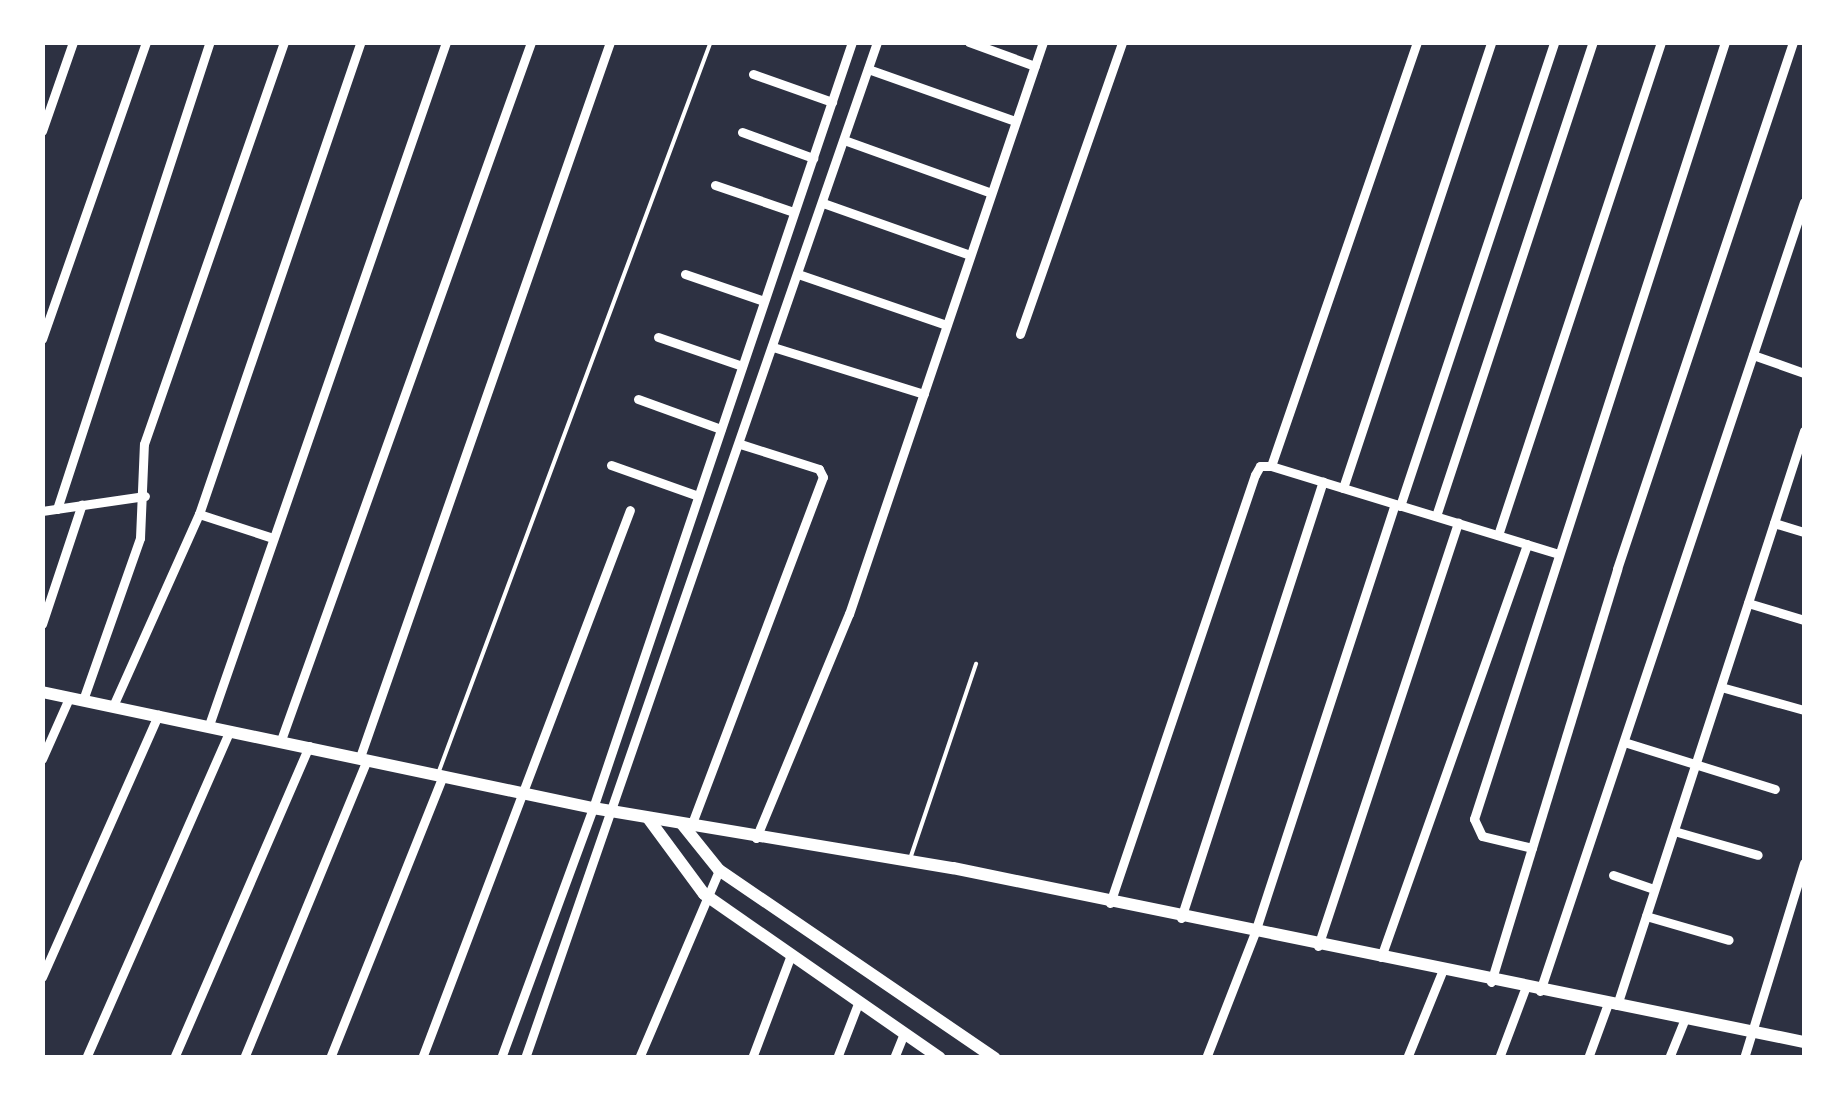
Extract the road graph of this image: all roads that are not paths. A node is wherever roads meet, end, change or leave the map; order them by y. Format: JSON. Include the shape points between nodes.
{"nodes":[{"id":1,"x":73,"y":42,"type":"edge"},
{"id":2,"x":146,"y":42,"type":"edge"},
{"id":3,"x":210,"y":42,"type":"edge"},
{"id":4,"x":284,"y":42,"type":"edge"},
{"id":5,"x":361,"y":42,"type":"edge"},
{"id":6,"x":446,"y":42,"type":"edge"},
{"id":7,"x":531,"y":42,"type":"edge"},
{"id":8,"x":610,"y":42,"type":"edge"},
{"id":9,"x":877,"y":42,"type":"edge"},
{"id":10,"x":969,"y":42,"type":"edge"},
{"id":11,"x":1043,"y":42,"type":"edge"},
{"id":12,"x":1122,"y":42,"type":"edge"},
{"id":13,"x":1416,"y":42,"type":"edge"},
{"id":14,"x":1491,"y":42,"type":"edge"},
{"id":15,"x":1554,"y":42,"type":"edge"},
{"id":16,"x":1593,"y":42,"type":"edge"},
{"id":17,"x":1661,"y":42,"type":"edge"},
{"id":18,"x":1725,"y":42,"type":"edge"},
{"id":19,"x":1792,"y":42,"type":"edge"},
{"id":20,"x":850,"y":43,"type":"edge"},
{"id":21,"x":710,"y":44,"type":"edge"},
{"id":22,"x":1035,"y":66,"type":"junction"},
{"id":23,"x":868,"y":69,"type":"junction"},
{"id":24,"x":753,"y":74,"type":"dead end"},
{"id":25,"x":832,"y":102,"type":"junction"},
{"id":26,"x":1015,"y":121,"type":"junction"},
{"id":27,"x":42,"y":132,"type":"edge"},
{"id":28,"x":742,"y":132,"type":"dead end"},
{"id":29,"x":844,"y":140,"type":"junction"},
{"id":30,"x":813,"y":158,"type":"junction"},
{"id":31,"x":715,"y":186,"type":"dead end"},
{"id":32,"x":991,"y":193,"type":"junction"},
{"id":33,"x":823,"y":202,"type":"junction"},
{"id":34,"x":1804,"y":202,"type":"edge"},
{"id":35,"x":794,"y":212,"type":"junction"},
{"id":36,"x":970,"y":255,"type":"junction"},
{"id":37,"x":684,"y":274,"type":"dead end"},
{"id":38,"x":798,"y":274,"type":"junction"},
{"id":39,"x":764,"y":301,"type":"junction"},
{"id":40,"x":946,"y":325,"type":"junction"},
{"id":41,"x":1020,"y":334,"type":"dead end"},
{"id":42,"x":658,"y":337,"type":"dead end"},
{"id":43,"x":42,"y":340,"type":"edge"},
{"id":44,"x":773,"y":347,"type":"junction"},
{"id":45,"x":1753,"y":355,"type":"junction"},
{"id":46,"x":742,"y":366,"type":"junction"},
{"id":47,"x":1804,"y":373,"type":"edge"},
{"id":48,"x":924,"y":394,"type":"junction"},
{"id":49,"x":638,"y":399,"type":"dead end"},
{"id":50,"x":721,"y":429,"type":"junction"},
{"id":51,"x":1804,"y":431,"type":"edge"},
{"id":52,"x":740,"y":444,"type":"junction"},
{"id":53,"x":1801,"y":453,"type":"edge"},
{"id":54,"x":611,"y":464,"type":"dead end"},
{"id":55,"x":1272,"y":466,"type":"junction"},
{"id":56,"x":1323,"y":482,"type":"junction"},
{"id":57,"x":1343,"y":488,"type":"junction"},
{"id":58,"x":145,"y":496,"type":"junction"},
{"id":59,"x":698,"y":496,"type":"junction"},
{"id":60,"x":82,"y":504,"type":"junction"},
{"id":61,"x":1398,"y":505,"type":"junction"},
{"id":62,"x":56,"y":508,"type":"junction"},
{"id":63,"x":630,"y":510,"type":"dead end"},
{"id":64,"x":42,"y":512,"type":"edge"},
{"id":65,"x":200,"y":514,"type":"junction"},
{"id":66,"x":1436,"y":516,"type":"junction"},
{"id":67,"x":1458,"y":523,"type":"junction"},
{"id":68,"x":1774,"y":523,"type":"junction"},
{"id":69,"x":1804,"y":532,"type":"edge"},
{"id":70,"x":1498,"y":535,"type":"junction"},
{"id":71,"x":273,"y":538,"type":"junction"},
{"id":72,"x":1526,"y":544,"type":"junction"},
{"id":73,"x":1558,"y":554,"type":"junction"},
{"id":74,"x":1748,"y":604,"type":"junction"},
{"id":75,"x":1804,"y":620,"type":"edge"},
{"id":76,"x":42,"y":624,"type":"edge"},
{"id":77,"x":976,"y":664,"type":"dead end"},
{"id":78,"x":1721,"y":687,"type":"junction"},
{"id":79,"x":42,"y":692,"type":"edge"},
{"id":80,"x":76,"y":699,"type":"junction"},
{"id":81,"x":114,"y":706,"type":"junction"},
{"id":82,"x":1804,"y":710,"type":"edge"},
{"id":83,"x":158,"y":715,"type":"junction"},
{"id":84,"x":209,"y":725,"type":"junction"},
{"id":85,"x":230,"y":729,"type":"junction"},
{"id":86,"x":280,"y":740,"type":"junction"},
{"id":87,"x":1624,"y":742,"type":"junction"},
{"id":88,"x":309,"y":746,"type":"junction"},
{"id":89,"x":364,"y":758,"type":"junction"},
{"id":90,"x":42,"y":759,"type":"edge"},
{"id":91,"x":1696,"y":764,"type":"junction"},
{"id":92,"x":440,"y":775,"type":"junction"},
{"id":93,"x":1775,"y":789,"type":"dead end"},
{"id":94,"x":522,"y":793,"type":"junction"},
{"id":95,"x":593,"y":808,"type":"junction"},
{"id":96,"x":615,"y":812,"type":"junction"},
{"id":97,"x":648,"y":818,"type":"junction"},
{"id":98,"x":687,"y":825,"type":"junction"},
{"id":99,"x":1674,"y":831,"type":"junction"},
{"id":100,"x":756,"y":838,"type":"junction"},
{"id":101,"x":1532,"y":848,"type":"junction"},
{"id":102,"x":1758,"y":855,"type":"dead end"},
{"id":103,"x":910,"y":860,"type":"junction"},
{"id":104,"x":1804,"y":863,"type":"edge"},
{"id":105,"x":719,"y":870,"type":"junction"},
{"id":106,"x":1613,"y":875,"type":"dead end"},
{"id":107,"x":1654,"y":890,"type":"junction"},
{"id":108,"x":704,"y":894,"type":"junction"},
{"id":109,"x":1110,"y":905,"type":"junction"},
{"id":110,"x":1646,"y":916,"type":"junction"},
{"id":111,"x":1181,"y":918,"type":"junction"},
{"id":112,"x":1254,"y":932,"type":"junction"},
{"id":113,"x":1729,"y":940,"type":"dead end"},
{"id":114,"x":1318,"y":946,"type":"junction"},
{"id":115,"x":791,"y":955,"type":"junction"},
{"id":116,"x":1380,"y":959,"type":"junction"},
{"id":117,"x":1442,"y":972,"type":"junction"},
{"id":118,"x":42,"y":976,"type":"edge"},
{"id":119,"x":1490,"y":982,"type":"junction"},
{"id":120,"x":1524,"y":989,"type":"junction"},
{"id":121,"x":1540,"y":992,"type":"junction"},
{"id":122,"x":860,"y":1001,"type":"junction"},
{"id":123,"x":1612,"y":1007,"type":"junction"},
{"id":124,"x":1684,"y":1022,"type":"junction"},
{"id":125,"x":904,"y":1032,"type":"junction"},
{"id":126,"x":1751,"y":1034,"type":"junction"},
{"id":127,"x":1804,"y":1042,"type":"edge"},
{"id":128,"x":86,"y":1058,"type":"edge"},
{"id":129,"x":174,"y":1058,"type":"edge"},
{"id":130,"x":244,"y":1058,"type":"edge"},
{"id":131,"x":330,"y":1058,"type":"edge"},
{"id":132,"x":422,"y":1058,"type":"edge"},
{"id":133,"x":501,"y":1058,"type":"edge"},
{"id":134,"x":524,"y":1058,"type":"edge"},
{"id":135,"x":640,"y":1058,"type":"edge"},
{"id":136,"x":752,"y":1058,"type":"edge"},
{"id":137,"x":837,"y":1058,"type":"edge"},
{"id":138,"x":894,"y":1058,"type":"edge"},
{"id":139,"x":940,"y":1058,"type":"edge"},
{"id":140,"x":995,"y":1058,"type":"edge"},
{"id":141,"x":1206,"y":1058,"type":"edge"},
{"id":142,"x":1407,"y":1058,"type":"edge"},
{"id":143,"x":1499,"y":1058,"type":"edge"},
{"id":144,"x":1588,"y":1058,"type":"edge"},
{"id":145,"x":1669,"y":1058,"type":"edge"},
{"id":146,"x":1744,"y":1058,"type":"edge"}],
"edges":[{"from":1,"to":27,"type":"street"},
{"from":2,"to":43,"type":"street"},
{"from":3,"to":62,"type":"street"},
{"from":4,"to":58,"type":"street","via":[[144,444]]},
{"from":5,"to":65,"type":"street"},
{"from":6,"to":71,"type":"street"},
{"from":7,"to":86,"type":"street"},
{"from":8,"to":89,"type":"street"},
{"from":9,"to":23,"type":"street"},
{"from":10,"to":22,"type":"street"},
{"from":11,"to":22,"type":"street"},
{"from":12,"to":41,"type":"street"},
{"from":13,"to":55,"type":"street"},
{"from":14,"to":57,"type":"street"},
{"from":15,"to":61,"type":"street"},
{"from":16,"to":66,"type":"street"},
{"from":17,"to":70,"type":"street"},
{"from":18,"to":73,"type":"street"},
{"from":19,"to":101,"type":"street"},
{"from":20,"to":25,"type":"street"},
{"from":21,"to":92,"type":"lane"},
{"from":22,"to":26,"type":"street"},
{"from":23,"to":26,"type":"street"},
{"from":23,"to":29,"type":"street"},
{"from":24,"to":25,"type":"street"},
{"from":25,"to":30,"type":"street"},
{"from":26,"to":32,"type":"street"},
{"from":28,"to":30,"type":"street"},
{"from":29,"to":32,"type":"street"},
{"from":29,"to":33,"type":"street"},
{"from":30,"to":35,"type":"street"},
{"from":31,"to":35,"type":"street"},
{"from":32,"to":36,"type":"street"},
{"from":33,"to":36,"type":"street"},
{"from":33,"to":38,"type":"street"},
{"from":34,"to":45,"type":"street"},
{"from":35,"to":39,"type":"street"},
{"from":36,"to":40,"type":"street"},
{"from":37,"to":39,"type":"street"},
{"from":38,"to":40,"type":"street"},
{"from":38,"to":44,"type":"street"},
{"from":39,"to":46,"type":"street"},
{"from":40,"to":48,"type":"street"},
{"from":42,"to":46,"type":"street"},
{"from":44,"to":48,"type":"street"},
{"from":44,"to":52,"type":"street"},
{"from":45,"to":47,"type":"street"},
{"from":45,"to":87,"type":"street"},
{"from":46,"to":50,"type":"street"},
{"from":48,"to":100,"type":"street","via":[[849,614]]},
{"from":49,"to":50,"type":"street"},
{"from":50,"to":59,"type":"street"},
{"from":51,"to":53,"type":"street"},
{"from":52,"to":96,"type":"street"},
{"from":52,"to":98,"type":"street","via":[[819,469],[822,477]]},
{"from":53,"to":68,"type":"street"},
{"from":54,"to":59,"type":"street"},
{"from":55,"to":56,"type":"street"},
{"from":55,"to":109,"type":"street","via":[[1260,466],[1254,475]]},
{"from":56,"to":57,"type":"street"},
{"from":56,"to":111,"type":"street"},
{"from":57,"to":61,"type":"street"},
{"from":58,"to":60,"type":"street"},
{"from":58,"to":80,"type":"street","via":[[140,538]]},
{"from":59,"to":95,"type":"street"},
{"from":60,"to":62,"type":"street"},
{"from":60,"to":76,"type":"street"},
{"from":61,"to":66,"type":"street"},
{"from":61,"to":112,"type":"street"},
{"from":62,"to":64,"type":"street"},
{"from":63,"to":94,"type":"street"},
{"from":65,"to":71,"type":"street"},
{"from":65,"to":81,"type":"street"},
{"from":66,"to":67,"type":"street"},
{"from":67,"to":70,"type":"street"},
{"from":67,"to":114,"type":"street"},
{"from":68,"to":69,"type":"street"},
{"from":68,"to":74,"type":"street"},
{"from":70,"to":72,"type":"street"},
{"from":71,"to":84,"type":"street"},
{"from":72,"to":73,"type":"street"},
{"from":72,"to":116,"type":"street"},
{"from":73,"to":101,"type":"street","via":[[1474,819],[1482,836]]},
{"from":74,"to":75,"type":"street"},
{"from":74,"to":78,"type":"street"},
{"from":77,"to":103,"type":"lane"},
{"from":78,"to":82,"type":"street"},
{"from":78,"to":91,"type":"street"},
{"from":79,"to":80,"type":"main road"},
{"from":80,"to":81,"type":"main road"},
{"from":80,"to":90,"type":"street"},
{"from":81,"to":83,"type":"main road"},
{"from":83,"to":84,"type":"main road"},
{"from":83,"to":118,"type":"street"},
{"from":84,"to":85,"type":"main road"},
{"from":85,"to":86,"type":"main road"},
{"from":85,"to":128,"type":"street"},
{"from":86,"to":88,"type":"main road"},
{"from":87,"to":91,"type":"street"},
{"from":87,"to":121,"type":"street"},
{"from":88,"to":89,"type":"main road"},
{"from":88,"to":129,"type":"street"},
{"from":89,"to":92,"type":"main road"},
{"from":89,"to":130,"type":"street"},
{"from":91,"to":93,"type":"street"},
{"from":91,"to":99,"type":"street"},
{"from":92,"to":94,"type":"main road"},
{"from":92,"to":131,"type":"street"},
{"from":94,"to":95,"type":"main road"},
{"from":94,"to":132,"type":"street"},
{"from":95,"to":96,"type":"main road"},
{"from":95,"to":133,"type":"street"},
{"from":96,"to":97,"type":"main road"},
{"from":96,"to":134,"type":"street"},
{"from":97,"to":98,"type":"main road"},
{"from":97,"to":108,"type":"main road"},
{"from":98,"to":100,"type":"main road"},
{"from":98,"to":105,"type":"main road"},
{"from":99,"to":102,"type":"street"},
{"from":99,"to":107,"type":"street"},
{"from":100,"to":103,"type":"main road"},
{"from":101,"to":119,"type":"street"},
{"from":103,"to":109,"type":"main road"},
{"from":104,"to":126,"type":"street"},
{"from":105,"to":108,"type":"street"},
{"from":105,"to":140,"type":"main road"},
{"from":106,"to":107,"type":"street"},
{"from":107,"to":110,"type":"street"},
{"from":108,"to":115,"type":"main road"},
{"from":108,"to":135,"type":"street"},
{"from":109,"to":111,"type":"main road"},
{"from":110,"to":113,"type":"street"},
{"from":110,"to":123,"type":"street"},
{"from":111,"to":112,"type":"main road"},
{"from":112,"to":114,"type":"main road"},
{"from":112,"to":141,"type":"street"},
{"from":114,"to":116,"type":"main road"},
{"from":115,"to":122,"type":"main road"},
{"from":115,"to":136,"type":"street"},
{"from":116,"to":117,"type":"main road"},
{"from":117,"to":119,"type":"main road"},
{"from":117,"to":142,"type":"street"},
{"from":119,"to":120,"type":"main road"},
{"from":120,"to":121,"type":"main road"},
{"from":120,"to":143,"type":"street"},
{"from":121,"to":123,"type":"main road"},
{"from":122,"to":125,"type":"main road"},
{"from":122,"to":137,"type":"street"},
{"from":123,"to":124,"type":"main road"},
{"from":123,"to":144,"type":"street"},
{"from":124,"to":126,"type":"main road"},
{"from":124,"to":145,"type":"street"},
{"from":125,"to":138,"type":"street"},
{"from":125,"to":139,"type":"main road"},
{"from":126,"to":127,"type":"main road"},
{"from":126,"to":146,"type":"street"}]}
